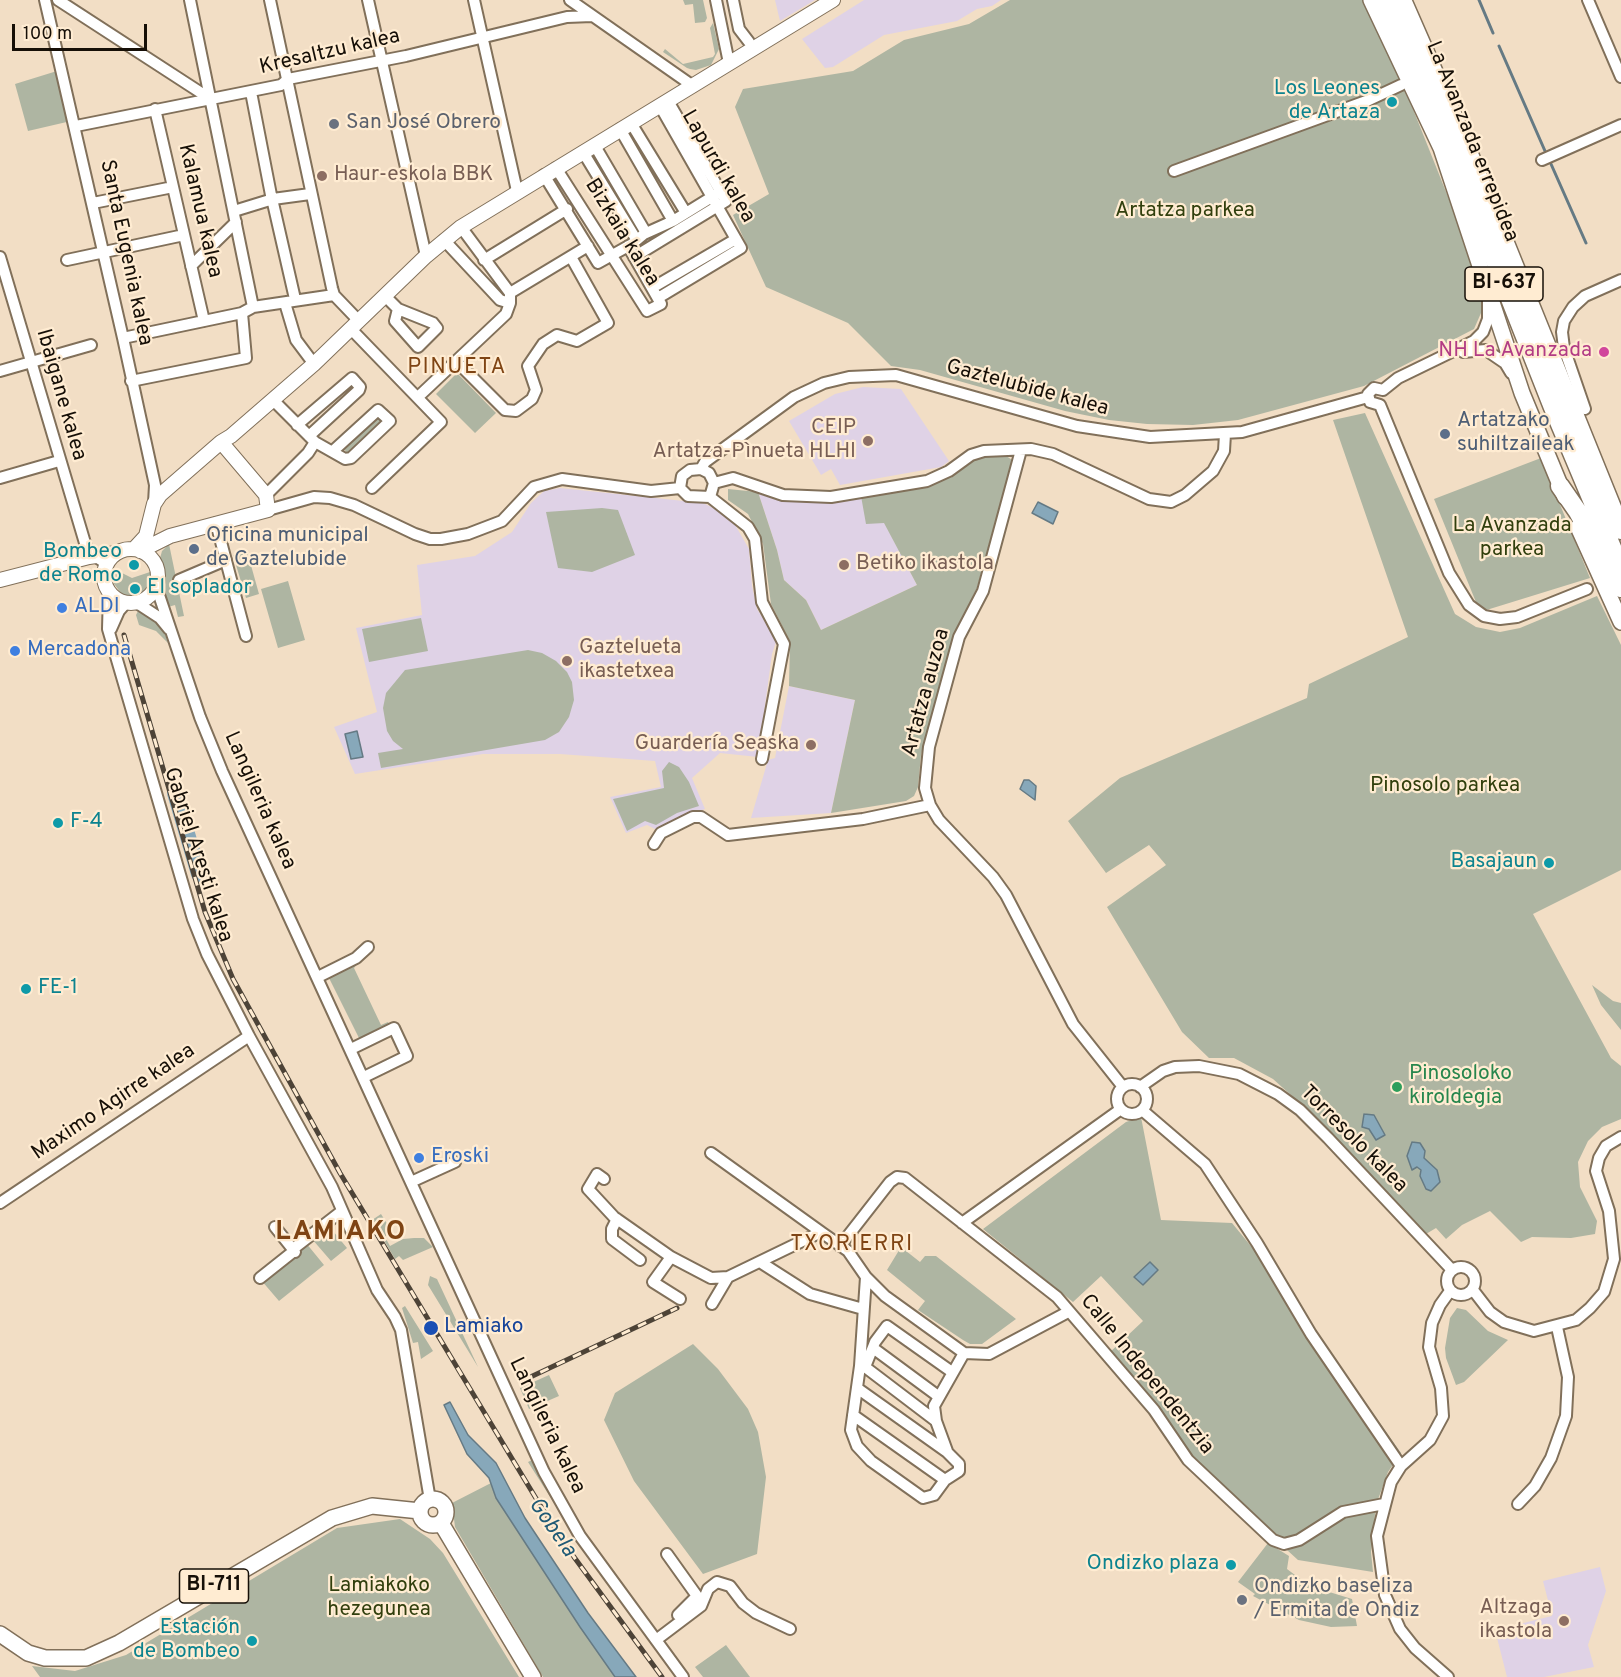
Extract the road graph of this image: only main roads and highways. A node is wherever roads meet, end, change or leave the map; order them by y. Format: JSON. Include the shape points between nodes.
{"nodes":[{"id":1,"x":1371,"y":0,"type":"edge"},
{"id":2,"x":1386,"y":0,"type":"edge"},
{"id":3,"x":1402,"y":0,"type":"edge"},
{"id":4,"x":1441,"y":148,"type":"junction"},
{"id":5,"x":1515,"y":314,"type":"junction"},
{"id":6,"x":1585,"y":410,"type":"road end"},
{"id":7,"x":1560,"y":486,"type":"junction"},
{"id":8,"x":1621,"y":510,"type":"edge"},
{"id":9,"x":1621,"y":530,"type":"edge"},
{"id":10,"x":1621,"y":569,"type":"edge"},
{"id":11,"x":1621,"y":588,"type":"edge"},
{"id":12,"x":1621,"y":622,"type":"edge"},
{"id":13,"x":425,"y":1505,"type":"junction"},
{"id":14,"x":441,"y":1523,"type":"junction"},
{"id":15,"x":0,"y":1634,"type":"edge"},
{"id":16,"x":533,"y":1677,"type":"edge"}],
"edges":[{"from":1,"to":4,"type":"main road"},
{"from":2,"to":5,"type":"highway","name":"La Avanzada errepidea","number":"BI-637","via":[[1449,144]]},
{"from":3,"to":9,"type":"highway","name":"La Avanzada errepidea","number":"BI-637","via":[[1462,137]]},
{"from":4,"to":5,"type":"highway"},
{"from":4,"to":7,"type":"main road","via":[[1488,297]]},
{"from":5,"to":10,"type":"highway","name":"La Avanzada errepidea","number":"BI-637"},
{"from":6,"to":8,"type":"highway"},
{"from":7,"to":11,"type":"highway"},
{"from":7,"to":12,"type":"main road"},
{"from":13,"to":14,"type":"main road","via":[[427,1524]]},
{"from":13,"to":14,"type":"main road","via":[[439,1500],[446,1516]]},
{"from":13,"to":15,"type":"main road","number":"BI-711","via":[[372,1506],[332,1518],[119,1643],[86,1658],[45,1658],[28,1653]]},
{"from":14,"to":16,"type":"main road"}]}
